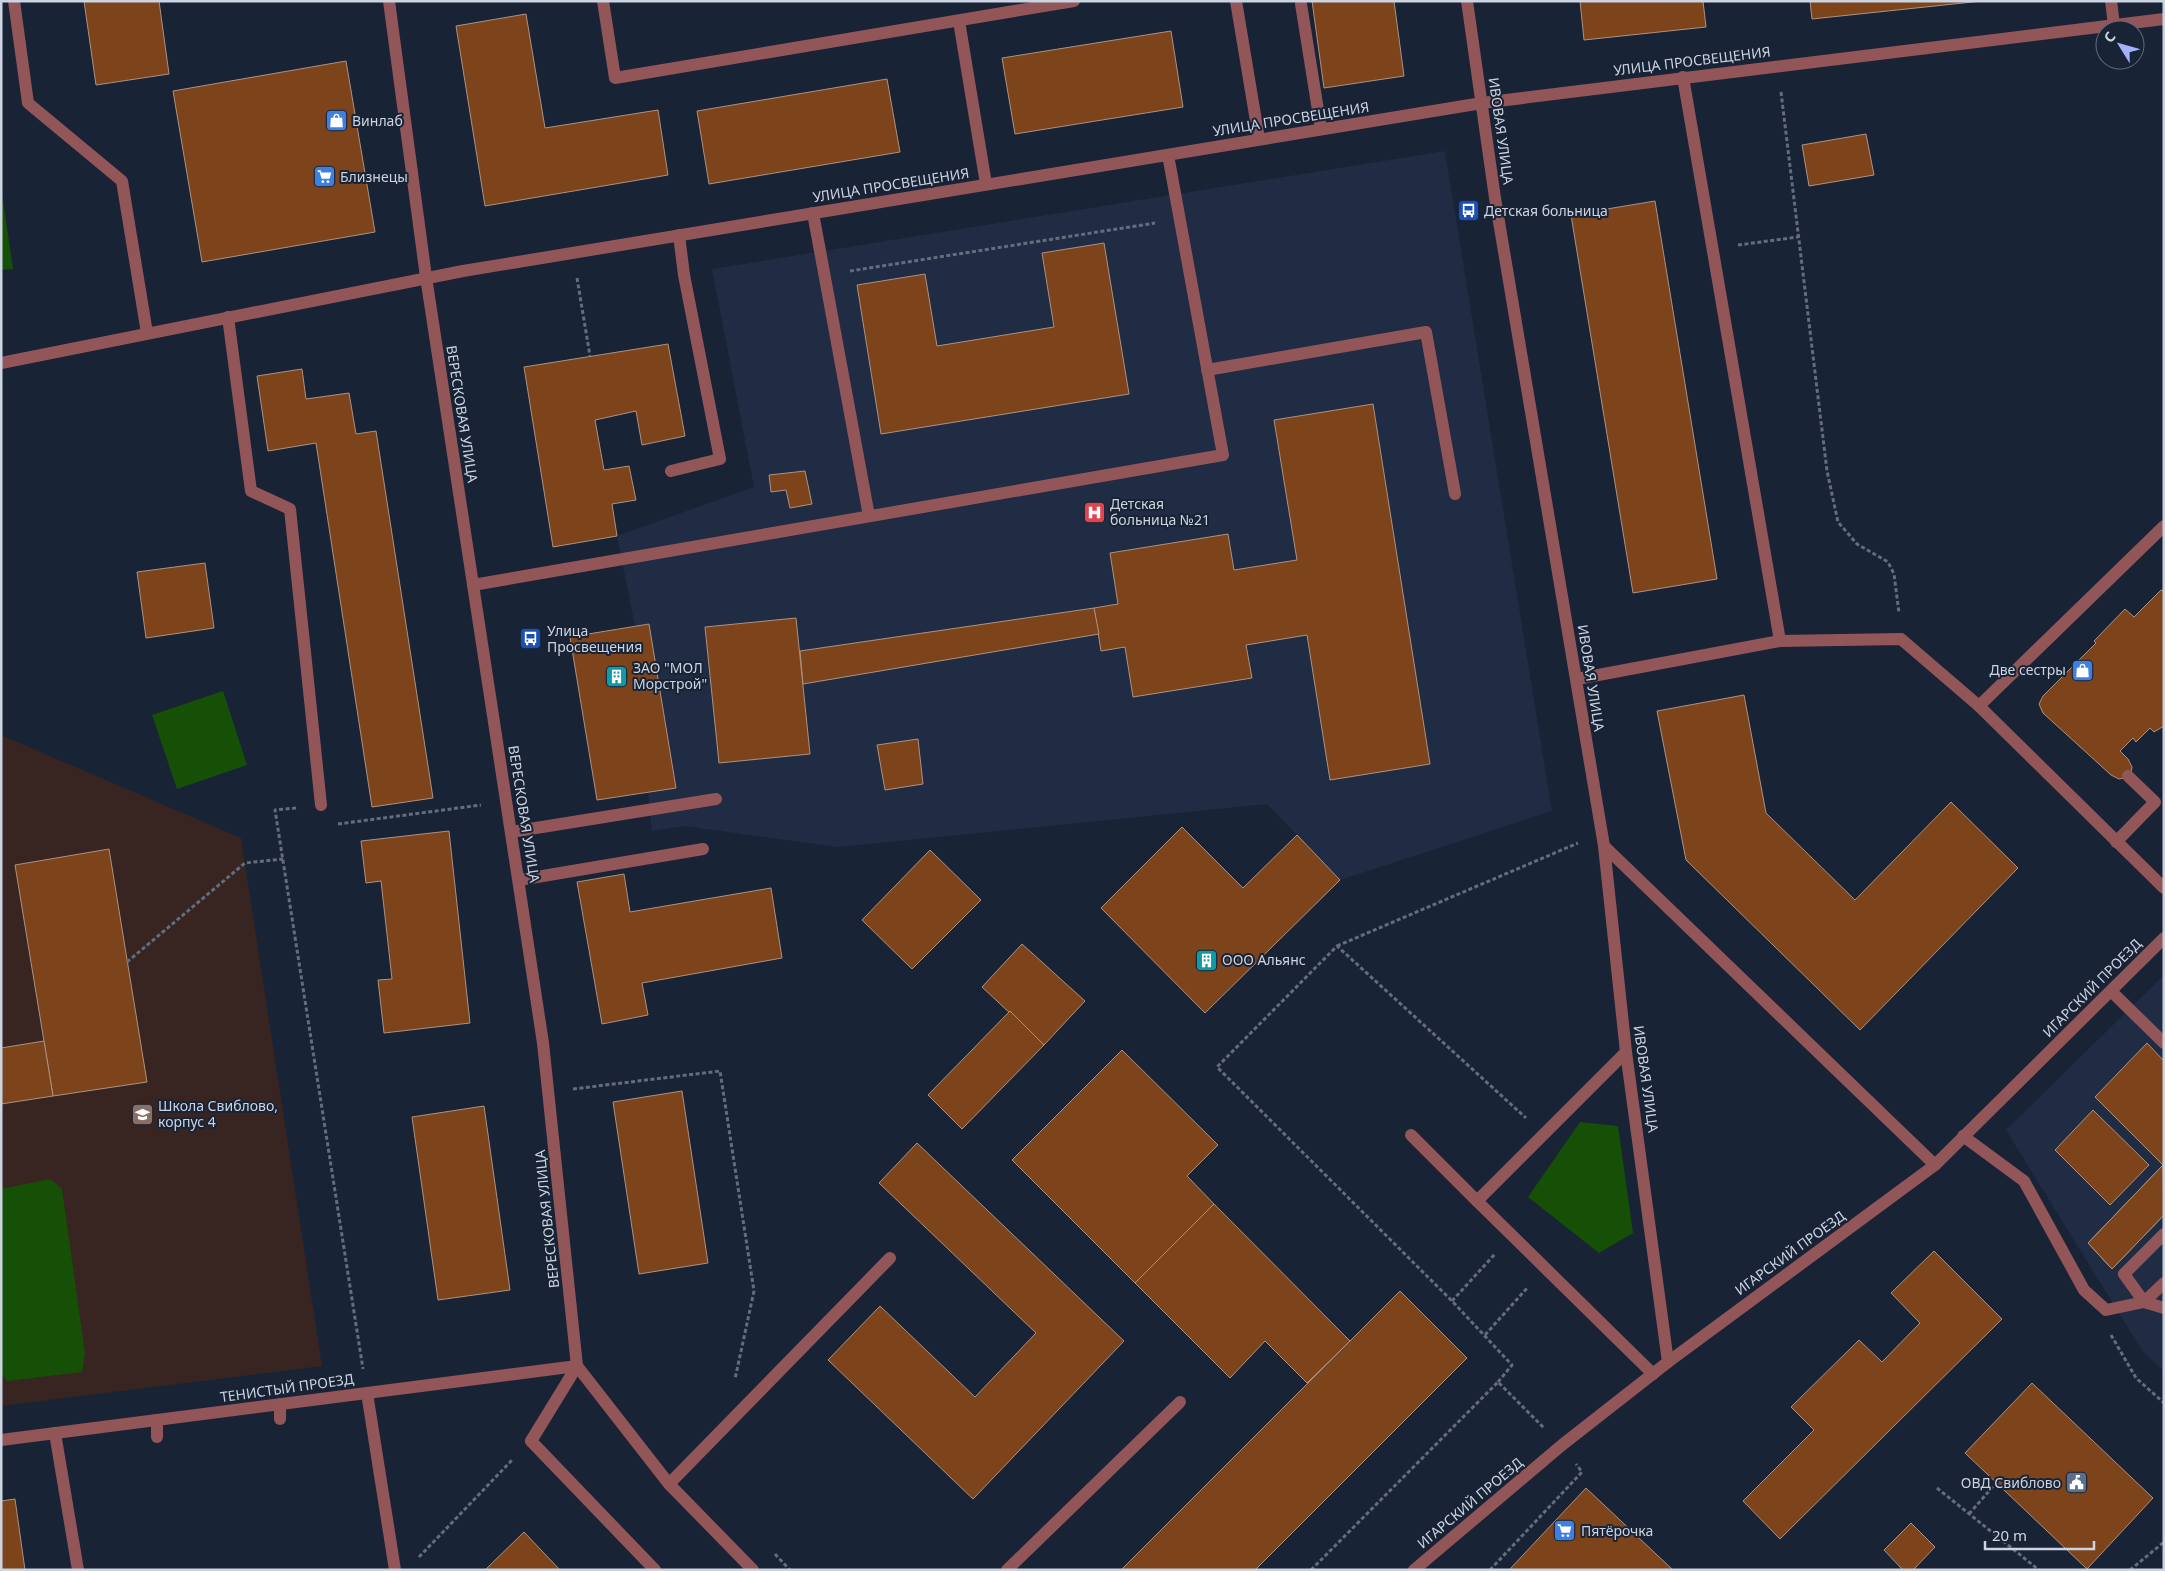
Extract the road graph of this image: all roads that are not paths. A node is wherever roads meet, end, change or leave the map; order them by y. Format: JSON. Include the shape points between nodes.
{"nodes":[{"id":1,"x":14,"y":1,"type":"edge"},
{"id":2,"x":389,"y":1,"type":"edge"},
{"id":3,"x":603,"y":1,"type":"edge"},
{"id":4,"x":1074,"y":1,"type":"edge"},
{"id":5,"x":1236,"y":1,"type":"edge"},
{"id":6,"x":1467,"y":1,"type":"edge"},
{"id":7,"x":2111,"y":1,"type":"edge"},
{"id":8,"x":1301,"y":4,"type":"dead end"},
{"id":9,"x":2164,"y":19,"type":"edge"},
{"id":10,"x":959,"y":20,"type":"junction"},
{"id":11,"x":2113,"y":20,"type":"edge"},
{"id":12,"x":2145,"y":21,"type":"edge"},
{"id":13,"x":2095,"y":27,"type":"edge"},
{"id":14,"x":1684,"y":78,"type":"junction"},
{"id":15,"x":1482,"y":103,"type":"junction"},
{"id":16,"x":1321,"y":129,"type":"junction"},
{"id":17,"x":1258,"y":140,"type":"junction"},
{"id":18,"x":1168,"y":155,"type":"junction"},
{"id":19,"x":986,"y":184,"type":"junction"},
{"id":20,"x":813,"y":213,"type":"junction"},
{"id":21,"x":679,"y":235,"type":"junction"},
{"id":22,"x":426,"y":277,"type":"junction"},
{"id":23,"x":228,"y":317,"type":"junction"},
{"id":24,"x":147,"y":333,"type":"junction"},
{"id":25,"x":1,"y":363,"type":"edge"},
{"id":26,"x":1208,"y":370,"type":"junction"},
{"id":27,"x":671,"y":471,"type":"dead end"},
{"id":28,"x":1455,"y":494,"type":"dead end"},
{"id":29,"x":869,"y":516,"type":"junction"},
{"id":30,"x":2164,"y":526,"type":"edge"},
{"id":31,"x":473,"y":584,"type":"junction"},
{"id":32,"x":1780,"y":641,"type":"junction"},
{"id":33,"x":1577,"y":679,"type":"junction"},
{"id":34,"x":1979,"y":706,"type":"junction"},
{"id":35,"x":2128,"y":776,"type":"dead end"},
{"id":36,"x":716,"y":799,"type":"dead end"},
{"id":37,"x":320,"y":804,"type":"road end"},
{"id":38,"x":511,"y":832,"type":"junction"},
{"id":39,"x":1603,"y":839,"type":"junction"},
{"id":40,"x":2116,"y":842,"type":"junction"},
{"id":41,"x":703,"y":849,"type":"dead end"},
{"id":42,"x":519,"y":880,"type":"junction"},
{"id":43,"x":2164,"y":888,"type":"edge"},
{"id":44,"x":2164,"y":938,"type":"edge"},
{"id":45,"x":2111,"y":991,"type":"junction"},
{"id":46,"x":2164,"y":1043,"type":"edge"},
{"id":47,"x":1626,"y":1052,"type":"junction"},
{"id":48,"x":1410,"y":1134,"type":"dead end"},
{"id":49,"x":1963,"y":1136,"type":"junction"},
{"id":50,"x":1935,"y":1165,"type":"junction"},
{"id":51,"x":1478,"y":1201,"type":"junction"},
{"id":52,"x":2164,"y":1234,"type":"edge"},
{"id":53,"x":890,"y":1258,"type":"dead end"},
{"id":54,"x":2164,"y":1283,"type":"edge"},
{"id":55,"x":2144,"y":1302,"type":"junction"},
{"id":56,"x":2164,"y":1308,"type":"edge"},
{"id":57,"x":1668,"y":1362,"type":"junction"},
{"id":58,"x":577,"y":1366,"type":"junction"},
{"id":59,"x":1653,"y":1374,"type":"junction"},
{"id":60,"x":367,"y":1393,"type":"junction"},
{"id":61,"x":1180,"y":1402,"type":"dead end"},
{"id":62,"x":280,"y":1404,"type":"junction"},
{"id":63,"x":280,"y":1419,"type":"dead end"},
{"id":64,"x":157,"y":1420,"type":"junction"},
{"id":65,"x":55,"y":1433,"type":"junction"},
{"id":66,"x":157,"y":1437,"type":"dead end"},
{"id":67,"x":1,"y":1440,"type":"edge"},
{"id":68,"x":669,"y":1484,"type":"junction"},
{"id":69,"x":78,"y":1570,"type":"edge"},
{"id":70,"x":395,"y":1570,"type":"edge"},
{"id":71,"x":655,"y":1570,"type":"edge"},
{"id":72,"x":753,"y":1570,"type":"edge"},
{"id":73,"x":1007,"y":1570,"type":"edge"},
{"id":74,"x":1414,"y":1570,"type":"edge"}],
"edges":[{"from":1,"to":24,"type":"street","via":[[28,103],[122,181]]},
{"from":2,"to":22,"type":"street","name":"ВЕРЕСКОВАЯ УЛИЦА"},
{"from":3,"to":10,"type":"street","via":[[615,78]]},
{"from":4,"to":10,"type":"street"},
{"from":5,"to":17,"type":"street"},
{"from":6,"to":15,"type":"street","name":"ИВОВАЯ УЛИЦА"},
{"from":7,"to":11,"type":"street"},
{"from":8,"to":16,"type":"street"},
{"from":9,"to":12,"type":"street","name":"УЛИЦА ПРОСВЕЩЕНИЯ"},
{"from":10,"to":19,"type":"street"},
{"from":13,"to":14,"type":"street","name":"УЛИЦА ПРОСВЕЩЕНИЯ"},
{"from":14,"to":15,"type":"street","name":"УЛИЦА ПРОСВЕЩЕНИЯ"},
{"from":14,"to":32,"type":"street"},
{"from":15,"to":16,"type":"street","name":"УЛИЦА ПРОСВЕЩЕНИЯ"},
{"from":15,"to":33,"type":"street","name":"ИВОВАЯ УЛИЦА","via":[[1495,198]]},
{"from":16,"to":17,"type":"street","name":"УЛИЦА ПРОСВЕЩЕНИЯ"},
{"from":17,"to":18,"type":"street","name":"УЛИЦА ПРОСВЕЩЕНИЯ"},
{"from":18,"to":19,"type":"street","name":"УЛИЦА ПРОСВЕЩЕНИЯ"},
{"from":18,"to":26,"type":"street"},
{"from":19,"to":20,"type":"street","name":"УЛИЦА ПРОСВЕЩЕНИЯ"},
{"from":20,"to":21,"type":"street","name":"УЛИЦА ПРОСВЕЩЕНИЯ"},
{"from":20,"to":29,"type":"street"},
{"from":21,"to":22,"type":"street","name":"УЛИЦА ПРОСВЕЩЕНИЯ"},
{"from":21,"to":27,"type":"street","via":[[720,460]]},
{"from":22,"to":23,"type":"street","name":"УЛИЦА ПРОСВЕЩЕНИЯ"},
{"from":22,"to":31,"type":"street","name":"ВЕРЕСКОВАЯ УЛИЦА"},
{"from":23,"to":24,"type":"street","name":"УЛИЦА ПРОСВЕЩЕНИЯ"},
{"from":23,"to":37,"type":"street","via":[[251,491],[290,508]]},
{"from":24,"to":25,"type":"street","name":"УЛИЦА ПРОСВЕЩЕНИЯ"},
{"from":26,"to":28,"type":"street","via":[[1426,332]]},
{"from":26,"to":29,"type":"street","via":[[1224,455]]},
{"from":29,"to":31,"type":"street"},
{"from":30,"to":34,"type":"street"},
{"from":31,"to":38,"type":"street","name":"ВЕРЕСКОВАЯ УЛИЦА"},
{"from":32,"to":33,"type":"street"},
{"from":32,"to":34,"type":"street","via":[[1902,639]]},
{"from":33,"to":39,"type":"street","name":"ИВОВАЯ УЛИЦА"},
{"from":34,"to":40,"type":"street"},
{"from":35,"to":40,"type":"street","via":[[2155,802]]},
{"from":36,"to":38,"type":"street"},
{"from":38,"to":42,"type":"street","name":"ВЕРЕСКОВАЯ УЛИЦА"},
{"from":39,"to":47,"type":"street","name":"ИВОВАЯ УЛИЦА"},
{"from":39,"to":50,"type":"street"},
{"from":40,"to":43,"type":"street"},
{"from":41,"to":42,"type":"street"},
{"from":42,"to":58,"type":"street","name":"ВЕРЕСКОВАЯ УЛИЦА","via":[[543,1043]]},
{"from":44,"to":45,"type":"street","name":"ИГАРСКИЙ ПРОЕЗД"},
{"from":45,"to":46,"type":"street"},
{"from":45,"to":49,"type":"street","name":"ИГАРСКИЙ ПРОЕЗД"},
{"from":47,"to":51,"type":"street"},
{"from":47,"to":57,"type":"street","name":"ИВОВАЯ УЛИЦА"},
{"from":48,"to":51,"type":"street"},
{"from":49,"to":50,"type":"street","name":"ИГАРСКИЙ ПРОЕЗД"},
{"from":49,"to":55,"type":"street","via":[[2024,1181],[2084,1290],[2106,1310]]},
{"from":50,"to":57,"type":"street","name":"ИГАРСКИЙ ПРОЕЗД"},
{"from":51,"to":59,"type":"street"},
{"from":52,"to":55,"type":"street","via":[[2124,1274]]},
{"from":53,"to":68,"type":"street"},
{"from":54,"to":55,"type":"street"},
{"from":55,"to":56,"type":"street"},
{"from":57,"to":59,"type":"street","name":"ИГАРСКИЙ ПРОЕЗД"},
{"from":58,"to":60,"type":"street","name":"ТЕНИСТЫЙ ПРОЕЗД"},
{"from":58,"to":68,"type":"street"},
{"from":58,"to":71,"type":"street","via":[[531,1441]]},
{"from":59,"to":74,"type":"street","name":"ИГАРСКИЙ ПРОЕЗД","via":[[1562,1445]]},
{"from":60,"to":62,"type":"street","name":"ТЕНИСТЫЙ ПРОЕЗД"},
{"from":60,"to":70,"type":"street"},
{"from":61,"to":73,"type":"street"},
{"from":62,"to":63,"type":"street"},
{"from":62,"to":64,"type":"street","name":"ТЕНИСТЫЙ ПРОЕЗД"},
{"from":64,"to":65,"type":"street","name":"ТЕНИСТЫЙ ПРОЕЗД"},
{"from":64,"to":66,"type":"street"},
{"from":65,"to":67,"type":"street","name":"ТЕНИСТЫЙ ПРОЕЗД"},
{"from":65,"to":69,"type":"street"},
{"from":68,"to":72,"type":"street"}]}
